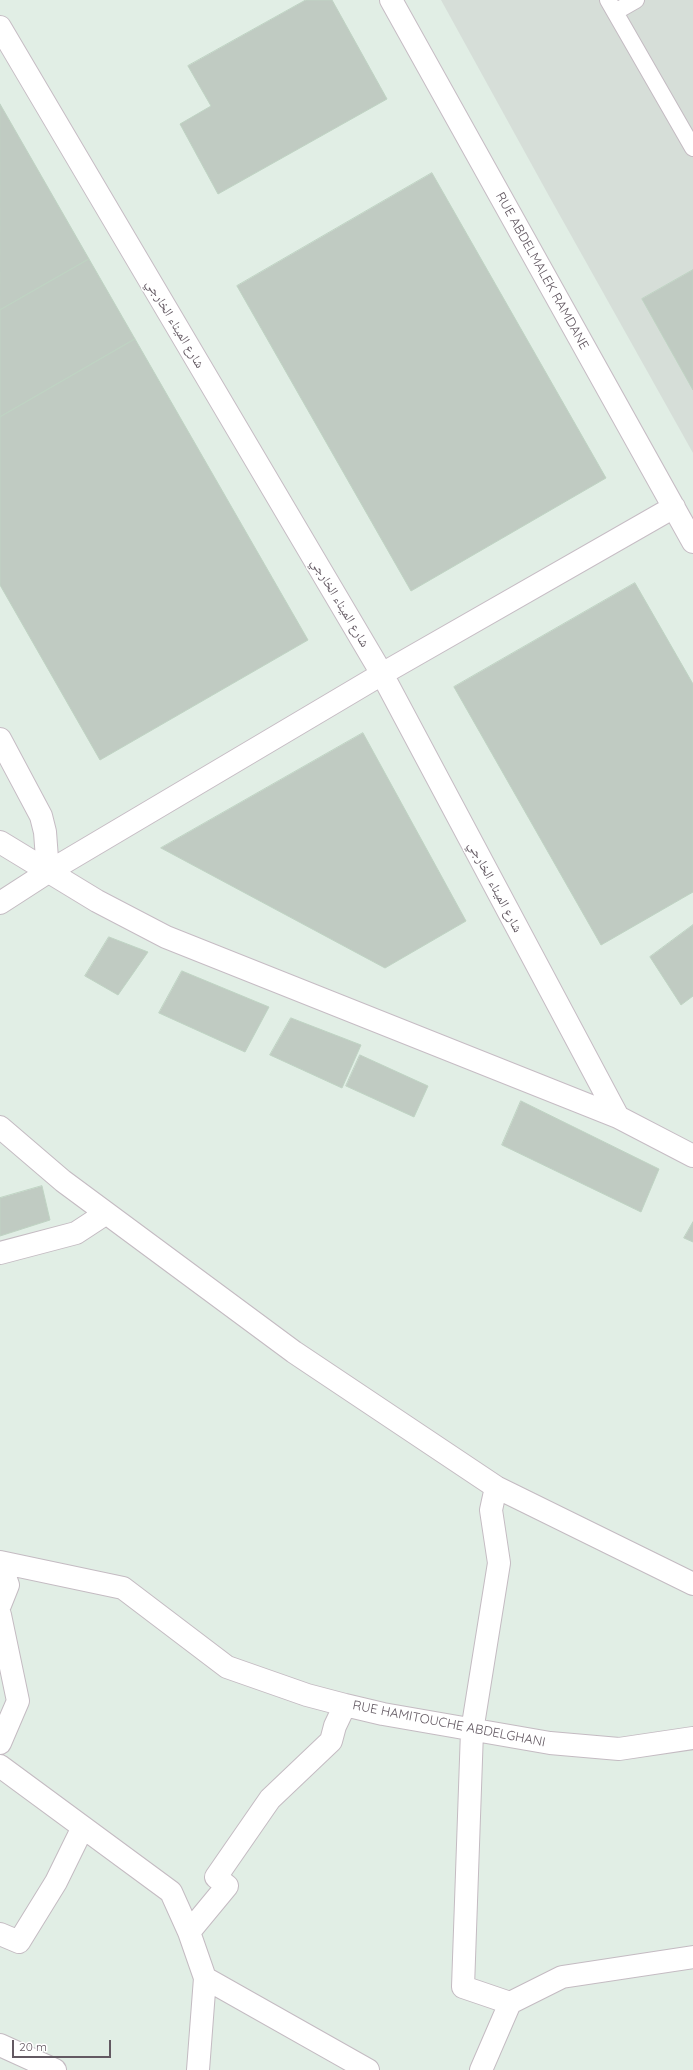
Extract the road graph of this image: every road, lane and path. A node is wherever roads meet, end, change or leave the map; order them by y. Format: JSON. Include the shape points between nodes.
{"nodes":[{"id":1,"x":391,"y":0,"type":"edge"},
{"id":2,"x":636,"y":0,"type":"edge"},
{"id":3,"x":611,"y":6,"type":"edge"},
{"id":4,"x":0,"y":27,"type":"edge"},
{"id":5,"x":693,"y":148,"type":"edge"},
{"id":6,"x":674,"y":506,"type":"junction"},
{"id":7,"x":693,"y":542,"type":"edge"},
{"id":8,"x":382,"y":674,"type":"junction"},
{"id":9,"x":0,"y":739,"type":"edge"},
{"id":10,"x":0,"y":842,"type":"edge"},
{"id":11,"x":48,"y":872,"type":"junction"},
{"id":12,"x":0,"y":903,"type":"edge"},
{"id":13,"x":618,"y":1117,"type":"junction"},
{"id":14,"x":0,"y":1127,"type":"edge"},
{"id":15,"x":693,"y":1156,"type":"edge"},
{"id":16,"x":105,"y":1214,"type":"junction"},
{"id":17,"x":0,"y":1253,"type":"edge"},
{"id":18,"x":496,"y":1487,"type":"junction"},
{"id":19,"x":0,"y":1562,"type":"edge"},
{"id":20,"x":693,"y":1584,"type":"edge"},
{"id":21,"x":0,"y":1605,"type":"edge"},
{"id":22,"x":0,"y":1615,"type":"edge"},
{"id":23,"x":345,"y":1705,"type":"junction"},
{"id":24,"x":472,"y":1730,"type":"junction"},
{"id":25,"x":693,"y":1738,"type":"edge"},
{"id":26,"x":0,"y":1744,"type":"edge"},
{"id":27,"x":0,"y":1766,"type":"edge"},
{"id":28,"x":83,"y":1827,"type":"junction"},
{"id":29,"x":189,"y":1932,"type":"junction"},
{"id":30,"x":0,"y":1934,"type":"edge"},
{"id":31,"x":693,"y":1957,"type":"edge"},
{"id":32,"x":205,"y":1978,"type":"junction"},
{"id":33,"x":510,"y":2003,"type":"junction"},
{"id":34,"x":0,"y":2045,"type":"edge"},
{"id":35,"x":55,"y":2070,"type":"edge"},
{"id":36,"x":198,"y":2070,"type":"edge"},
{"id":37,"x":368,"y":2070,"type":"edge"},
{"id":38,"x":481,"y":2070,"type":"edge"}],
"edges":[{"from":1,"to":6,"type":"street","name":"RUE ABDELMALEK RAMDANE"},
{"from":2,"to":3,"type":"lane"},
{"from":3,"to":5,"type":"lane"},
{"from":4,"to":8,"type":"street","name":"شارع الميناء الخارجي"},
{"from":6,"to":7,"type":"street","name":"RUE ABDELMALEK RAMDANE"},
{"from":6,"to":8,"type":"street"},
{"from":8,"to":11,"type":"street"},
{"from":8,"to":13,"type":"street","name":"شارع الميناء الخارجي"},
{"from":9,"to":11,"type":"street","via":[[41,816]]},
{"from":10,"to":11,"type":"street"},
{"from":11,"to":12,"type":"street"},
{"from":11,"to":13,"type":"street","via":[[166,937]]},
{"from":13,"to":15,"type":"street"},
{"from":14,"to":16,"type":"street"},
{"from":16,"to":17,"type":"street","via":[[76,1232]]},
{"from":16,"to":18,"type":"street","via":[[294,1352]]},
{"from":18,"to":20,"type":"street"},
{"from":18,"to":24,"type":"street","via":[[491,1510],[499,1563]]},
{"from":19,"to":21,"type":"street","via":[[8,1585]]},
{"from":19,"to":23,"type":"street","name":"RUE HAMITOUCHE ABDELGHANI","via":[[123,1588],[227,1667],[307,1695]]},
{"from":22,"to":26,"type":"street","via":[[18,1701]]},
{"from":23,"to":24,"type":"street","name":"RUE HAMITOUCHE ABDELGHANI"},
{"from":23,"to":29,"type":"street","via":[[331,1741],[270,1799],[216,1877],[227,1886]]},
{"from":24,"to":25,"type":"street","name":"RUE HAMITOUCHE ABDELGHANI","via":[[550,1743],[619,1749]]},
{"from":24,"to":33,"type":"street","via":[[463,1987]]},
{"from":27,"to":28,"type":"street"},
{"from":28,"to":29,"type":"street","via":[[171,1892]]},
{"from":28,"to":30,"type":"street","via":[[56,1882],[20,1942]]},
{"from":29,"to":32,"type":"street"},
{"from":31,"to":33,"type":"street","via":[[562,1977]]},
{"from":32,"to":36,"type":"street"},
{"from":32,"to":37,"type":"street"},
{"from":33,"to":38,"type":"street"},
{"from":34,"to":35,"type":"street"}]}
